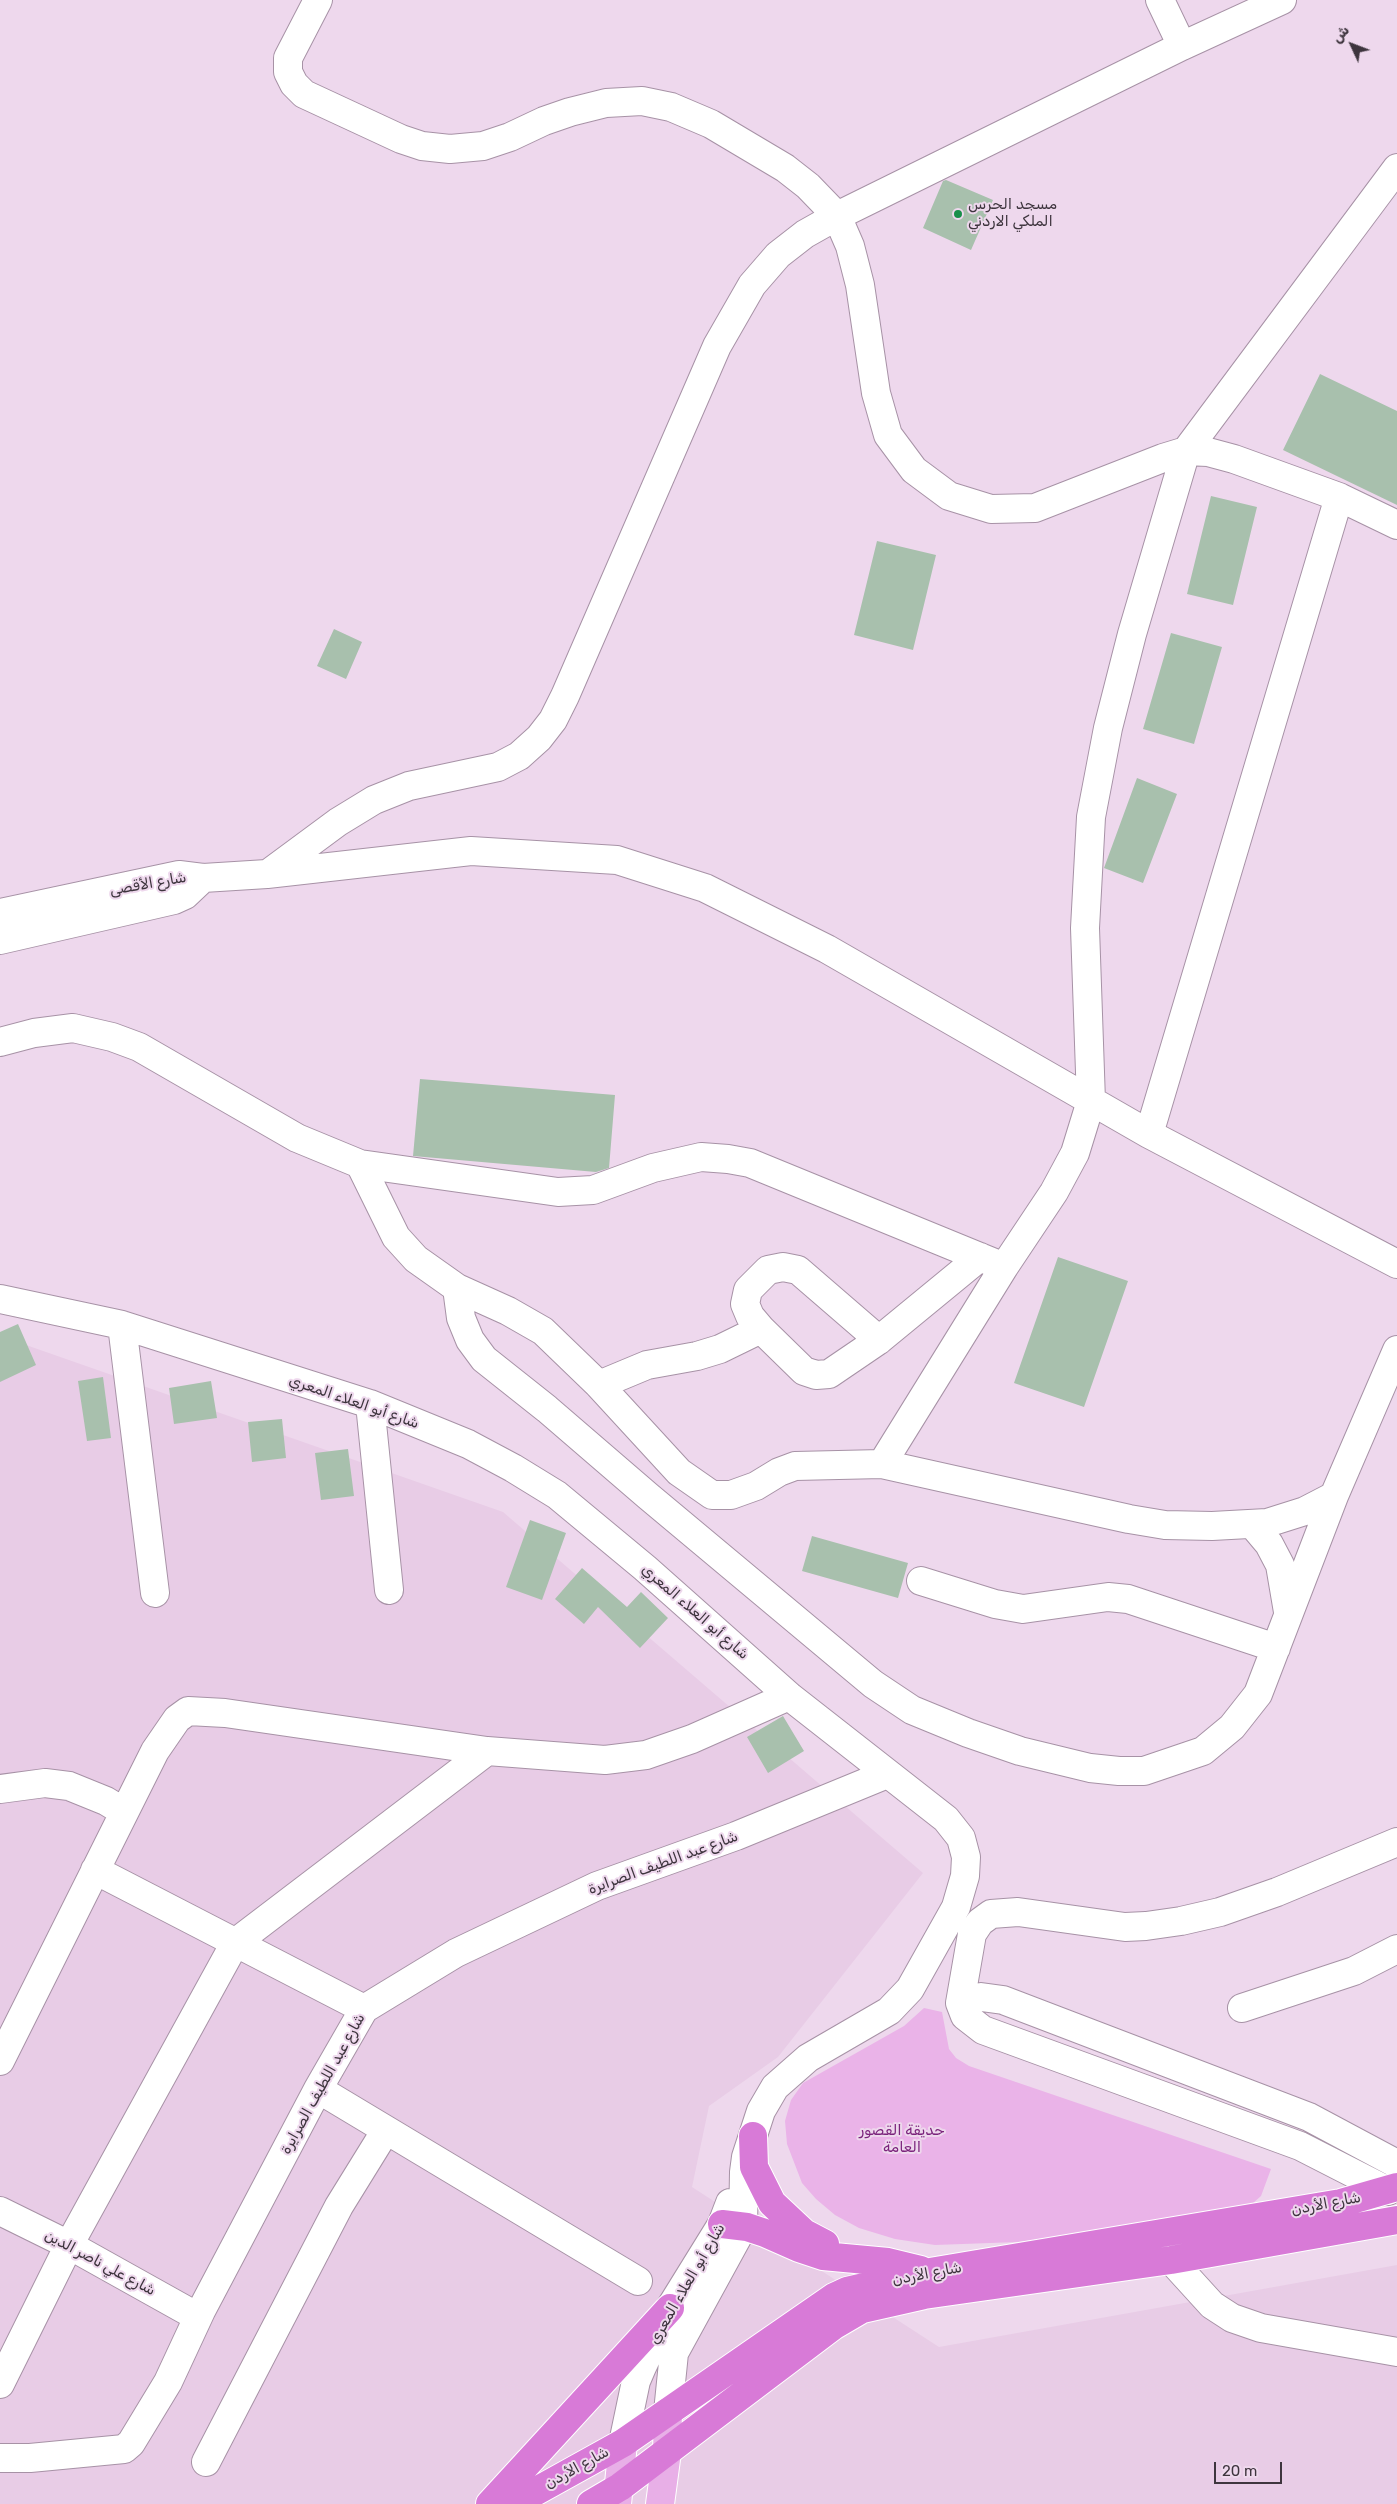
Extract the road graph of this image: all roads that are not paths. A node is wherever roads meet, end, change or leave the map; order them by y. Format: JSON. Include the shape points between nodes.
{"nodes":[{"id":1,"x":318,"y":0,"type":"edge"},
{"id":2,"x":1160,"y":0,"type":"edge"},
{"id":3,"x":1266,"y":3,"type":"edge"},
{"id":4,"x":1182,"y":46,"type":"junction"},
{"id":5,"x":1397,"y":168,"type":"edge"},
{"id":6,"x":837,"y":216,"type":"junction"},
{"id":7,"x":1186,"y":451,"type":"junction"},
{"id":8,"x":1339,"y":497,"type":"junction"},
{"id":9,"x":1397,"y":525,"type":"edge"},
{"id":10,"x":267,"y":874,"type":"junction"},
{"id":11,"x":203,"y":878,"type":"junction"},
{"id":12,"x":0,"y":913,"type":"edge"},
{"id":13,"x":0,"y":940,"type":"edge"},
{"id":14,"x":0,"y":1042,"type":"edge"},
{"id":15,"x":1091,"y":1102,"type":"junction"},
{"id":16,"x":1149,"y":1134,"type":"junction"},
{"id":17,"x":360,"y":1164,"type":"junction"},
{"id":18,"x":992,"y":1262,"type":"junction"},
{"id":19,"x":1397,"y":1264,"type":"edge"},
{"id":20,"x":457,"y":1288,"type":"junction"},
{"id":21,"x":0,"y":1299,"type":"edge"},
{"id":22,"x":122,"y":1325,"type":"junction"},
{"id":23,"x":761,"y":1329,"type":"junction"},
{"id":24,"x":879,"y":1340,"type":"junction"},
{"id":25,"x":1397,"y":1350,"type":"edge"},
{"id":26,"x":599,"y":1385,"type":"junction"},
{"id":27,"x":370,"y":1404,"type":"junction"},
{"id":28,"x":882,"y":1464,"type":"junction"},
{"id":29,"x":1334,"y":1496,"type":"junction"},
{"id":30,"x":1253,"y":1525,"type":"junction"},
{"id":31,"x":921,"y":1581,"type":"dead end"},
{"id":32,"x":389,"y":1590,"type":"dead end"},
{"id":33,"x":155,"y":1593,"type":"dead end"},
{"id":34,"x":1289,"y":1614,"type":"junction"},
{"id":35,"x":1276,"y":1648,"type":"junction"},
{"id":36,"x":789,"y":1696,"type":"junction"},
{"id":37,"x":487,"y":1751,"type":"junction"},
{"id":38,"x":887,"y":1774,"type":"junction"},
{"id":39,"x":0,"y":1789,"type":"edge"},
{"id":40,"x":124,"y":1812,"type":"junction"},
{"id":41,"x":1397,"y":1842,"type":"edge"},
{"id":42,"x":95,"y":1870,"type":"junction"},
{"id":43,"x":235,"y":1943,"type":"junction"},
{"id":44,"x":1397,"y":1949,"type":"edge"},
{"id":45,"x":960,"y":2003,"type":"junction"},
{"id":46,"x":1242,"y":2008,"type":"dead end"},
{"id":47,"x":364,"y":2009,"type":"junction"},
{"id":48,"x":8,"y":2024,"type":"edge"},
{"id":49,"x":0,"y":2061,"type":"edge"},
{"id":50,"x":318,"y":2089,"type":"junction"},
{"id":51,"x":1326,"y":2126,"type":"junction"},
{"id":52,"x":386,"y":2130,"type":"junction"},
{"id":53,"x":753,"y":2136,"type":"junction"},
{"id":54,"x":1315,"y":2153,"type":"junction"},
{"id":55,"x":1397,"y":2164,"type":"edge"},
{"id":56,"x":1392,"y":2189,"type":"edge"},
{"id":57,"x":0,"y":2211,"type":"edge"},
{"id":58,"x":1397,"y":2220,"type":"edge"},
{"id":59,"x":732,"y":2226,"type":"junction"},
{"id":60,"x":69,"y":2245,"type":"junction"},
{"id":61,"x":851,"y":2258,"type":"junction"},
{"id":62,"x":1171,"y":2260,"type":"junction"},
{"id":63,"x":930,"y":2272,"type":"junction"},
{"id":64,"x":638,"y":2281,"type":"dead end"},
{"id":65,"x":670,"y":2308,"type":"junction"},
{"id":66,"x":198,"y":2317,"type":"junction"},
{"id":67,"x":1397,"y":2352,"type":"edge"},
{"id":68,"x":0,"y":2384,"type":"edge"},
{"id":69,"x":668,"y":2412,"type":"junction"},
{"id":70,"x":623,"y":2443,"type":"junction"},
{"id":71,"x":667,"y":2452,"type":"junction"},
{"id":72,"x":0,"y":2458,"type":"edge"},
{"id":73,"x":206,"y":2462,"type":"dead end"},
{"id":74,"x":619,"y":2495,"type":"edge"},
{"id":75,"x":490,"y":2504,"type":"edge"},
{"id":76,"x":513,"y":2504,"type":"edge"},
{"id":77,"x":591,"y":2504,"type":"edge"},
{"id":78,"x":660,"y":2504,"type":"edge"}],
"edges":[{"from":1,"to":6,"type":"street","via":[[288,58],[288,72],[294,84],[304,94],[401,139],[422,146],[450,149],[482,146],[570,112],[606,103],[642,101],[671,107],[748,145],[808,186]]},
{"from":2,"to":4,"type":"street"},
{"from":3,"to":4,"type":"street"},
{"from":4,"to":6,"type":"street"},
{"from":5,"to":7,"type":"street"},
{"from":6,"to":7,"type":"street","via":[[850,246],[860,285],[876,393],[888,435],[914,470],[950,496],[991,509],[1035,508]]},
{"from":6,"to":10,"type":"street","via":[[805,234],[778,255],[752,285],[734,315],[717,346],[565,696],[539,738],[519,756],[498,767],[409,786],[374,800]]},
{"from":7,"to":8,"type":"street","via":[[1208,452],[1234,459]]},
{"from":7,"to":15,"type":"street","via":[[1132,634],[1108,728],[1091,817],[1084,928]]},
{"from":8,"to":9,"type":"street"},
{"from":8,"to":16,"type":"street"},
{"from":10,"to":11,"type":"street"},
{"from":10,"to":15,"type":"street","via":[[471,851],[617,860],[705,888],[827,950]]},
{"from":11,"to":12,"type":"street","name":"شارع الأقصى","via":[[173,876]]},
{"from":11,"to":13,"type":"street","name":"شارع الأقصى","via":[[185,895],[174,900]]},
{"from":14,"to":17,"type":"street","via":[[73,1028],[112,1037],[139,1047],[296,1138]]},
{"from":15,"to":16,"type":"street"},
{"from":15,"to":18,"type":"street","via":[[1075,1153],[1054,1192]]},
{"from":16,"to":19,"type":"street"},
{"from":17,"to":18,"type":"street","via":[[566,1192],[594,1190],[653,1168],[701,1158],[728,1159],[750,1164]]},
{"from":17,"to":20,"type":"street","via":[[396,1237],[416,1259]]},
{"from":18,"to":24,"type":"street"},
{"from":18,"to":28,"type":"street"},
{"from":20,"to":26,"type":"street","via":[[543,1331]]},
{"from":20,"to":35,"type":"street","via":[[461,1318],[470,1340],[484,1359],[873,1684],[912,1710],[1020,1751],[1090,1768],[1144,1771],[1203,1751],[1232,1727],[1258,1694]]},
{"from":21,"to":22,"type":"street","name":"شارع أبو العلاء المعري"},
{"from":22,"to":27,"type":"street","name":"شارع أبو العلاء المعري"},
{"from":22,"to":33,"type":"street"},
{"from":23,"to":24,"type":"street","via":[[804,1371],[816,1376],[829,1374]]},
{"from":23,"to":24,"type":"street","via":[[745,1304],[748,1290],[768,1270],[783,1267],[798,1270]]},
{"from":23,"to":26,"type":"street","via":[[720,1350],[647,1365]]},
{"from":25,"to":29,"type":"street"},
{"from":26,"to":28,"type":"street","via":[[679,1472],[712,1495],[731,1495],[795,1466]]},
{"from":27,"to":32,"type":"street"},
{"from":27,"to":36,"type":"street","name":"شارع أبو العلاء المعري","via":[[468,1444],[557,1495]]},
{"from":28,"to":30,"type":"street","via":[[1129,1519],[1188,1526]]},
{"from":29,"to":30,"type":"street","via":[[1283,1520]]},
{"from":29,"to":34,"type":"street"},
{"from":30,"to":34,"type":"street","via":[[1269,1544],[1280,1565]]},
{"from":31,"to":35,"type":"street","via":[[995,1604],[1023,1609],[1108,1596],[1128,1599]]},
{"from":34,"to":35,"type":"street"},
{"from":36,"to":37,"type":"street","via":[[692,1739],[646,1755],[604,1760]]},
{"from":36,"to":38,"type":"street","name":"شارع أبو العلاء المعري"},
{"from":37,"to":40,"type":"street","via":[[225,1713],[188,1712],[177,1719],[163,1739]]},
{"from":37,"to":43,"type":"street"},
{"from":38,"to":47,"type":"street","name":"شارع عبد اللطيف الصرايرة","via":[[736,1836],[597,1886],[456,1953]]},
{"from":38,"to":53,"type":"street","name":"شارع أبو العلاء المعري","via":[[946,1818],[961,1838],[966,1857],[965,1876],[956,1907],[900,2001],[860,2029],[808,2058],[775,2087],[761,2111]]},
{"from":39,"to":40,"type":"street","via":[[45,1784],[69,1786]]},
{"from":40,"to":42,"type":"street"},
{"from":41,"to":45,"type":"street","via":[[1277,1892],[1220,1912],[1180,1921],[1125,1927],[1018,1912],[991,1914],[972,1934]]},
{"from":42,"to":43,"type":"street"},
{"from":42,"to":48,"type":"street"},
{"from":43,"to":47,"type":"street"},
{"from":43,"to":60,"type":"street"},
{"from":44,"to":46,"type":"street","via":[[1354,1972]]},
{"from":45,"to":51,"type":"street","via":[[981,1997],[1003,2000]]},
{"from":45,"to":54,"type":"street","via":[[972,2024],[998,2037]]},
{"from":47,"to":50,"type":"street","name":"شارع عبد اللطيف الصرايرة"},
{"from":48,"to":49,"type":"street"},
{"from":50,"to":52,"type":"street"},
{"from":50,"to":66,"type":"street","name":"شارع عبد اللطيف الصرايرة"},
{"from":51,"to":54,"type":"street"},
{"from":51,"to":55,"type":"street"},
{"from":52,"to":64,"type":"street"},
{"from":52,"to":73,"type":"street","via":[[339,2206]]},
{"from":53,"to":59,"type":"street","name":"شارع أبو العلاء المعري"},
{"from":53,"to":61,"type":"highway","via":[[754,2167],[772,2203],[804,2233]]},
{"from":54,"to":56,"type":"street"},
{"from":56,"to":63,"type":"highway","name":"شارع الأردن","via":[[1341,2203]]},
{"from":57,"to":60,"type":"street","name":"شارع علي ناصر الدين"},
{"from":58,"to":62,"type":"highway","name":"شارع الأردن"},
{"from":59,"to":61,"type":"highway","via":[[765,2233],[823,2256]]},
{"from":59,"to":65,"type":"street","name":"شارع أبو العلاء المعري"},
{"from":59,"to":69,"type":"street","name":"شارع أبو العلاء المعري","via":[[674,2353]]},
{"from":60,"to":66,"type":"street","name":"شارع علي ناصر الدين"},
{"from":60,"to":68,"type":"street"},
{"from":61,"to":63,"type":"highway","via":[[888,2262]]},
{"from":62,"to":67,"type":"street","via":[[1212,2305],[1232,2318],[1261,2328]]},
{"from":62,"to":71,"type":"highway","name":"شارع الأردن","via":[[924,2296],[862,2309],[833,2326]]},
{"from":63,"to":69,"type":"highway","name":"شارع الأردن","via":[[847,2291],[834,2297]]},
{"from":65,"to":70,"type":"street","name":"شارع أبو العلاء المعري","via":[[636,2381]]},
{"from":65,"to":75,"type":"highway"},
{"from":66,"to":72,"type":"street","name":"شارع عبد اللطيف الصرايرة","via":[[168,2382],[131,2443],[124,2449]]},
{"from":69,"to":70,"type":"highway","name":"شارع الأردن"},
{"from":69,"to":71,"type":"main road","name":"شارع أبو العلاء المعري"},
{"from":70,"to":74,"type":"main road","name":"شارع أبو العلاء المعري"},
{"from":70,"to":76,"type":"highway","name":"شارع الأردن"},
{"from":71,"to":74,"type":"highway","name":"شارع الأردن"},
{"from":71,"to":78,"type":"main road","name":"شارع أبو العلاء المعري"},
{"from":74,"to":77,"type":"highway","name":"شارع الأردن"}]}
